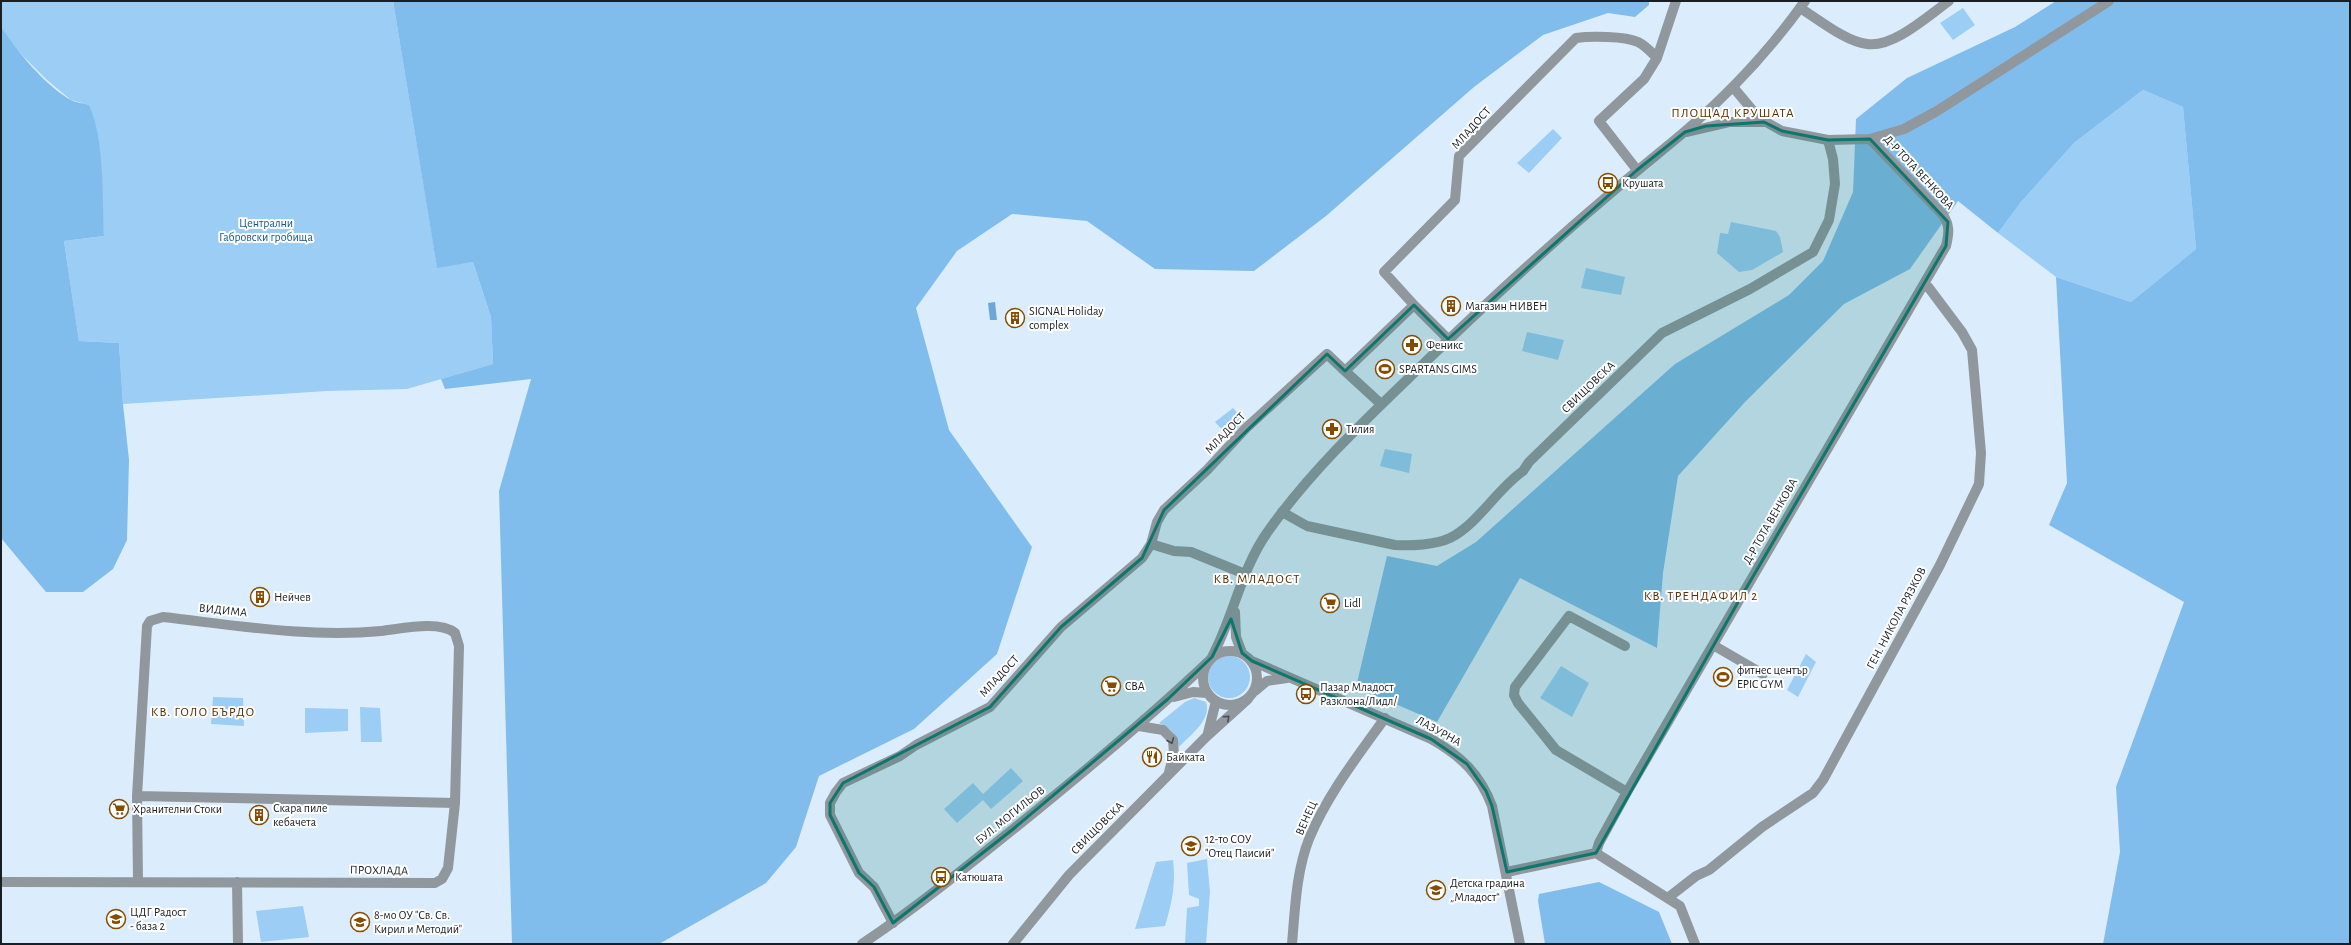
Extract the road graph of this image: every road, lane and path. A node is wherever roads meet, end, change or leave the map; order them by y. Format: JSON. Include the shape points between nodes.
{"nodes":[{"id":1,"x":1676,"y":1,"type":"edge"},
{"id":2,"x":1949,"y":1,"type":"edge"},
{"id":3,"x":2109,"y":1,"type":"edge"},
{"id":4,"x":1802,"y":5,"type":"edge"},
{"id":5,"x":1657,"y":58,"type":"junction"},
{"id":6,"x":1733,"y":86,"type":"junction"},
{"id":7,"x":1764,"y":122,"type":"junction"},
{"id":8,"x":1685,"y":132,"type":"junction"},
{"id":9,"x":1870,"y":139,"type":"junction"},
{"id":10,"x":1828,"y":140,"type":"junction"},
{"id":11,"x":1637,"y":170,"type":"junction"},
{"id":12,"x":1926,"y":284,"type":"junction"},
{"id":13,"x":1414,"y":305,"type":"junction"},
{"id":14,"x":1448,"y":340,"type":"junction"},
{"id":15,"x":1345,"y":371,"type":"junction"},
{"id":16,"x":1381,"y":404,"type":"junction"},
{"id":17,"x":1282,"y":512,"type":"junction"},
{"id":18,"x":1151,"y":544,"type":"junction"},
{"id":19,"x":1245,"y":574,"type":"junction"},
{"id":20,"x":1235,"y":606,"type":"junction"},
{"id":21,"x":1713,"y":644,"type":"junction"},
{"id":22,"x":1626,"y":646,"type":"dead end"},
{"id":23,"x":1242,"y":652,"type":"junction"},
{"id":24,"x":1210,"y":659,"type":"junction"},
{"id":25,"x":1252,"y":661,"type":"junction"},
{"id":26,"x":1763,"y":674,"type":"dead end"},
{"id":27,"x":1288,"y":678,"type":"junction"},
{"id":28,"x":1208,"y":692,"type":"junction"},
{"id":29,"x":1251,"y":695,"type":"junction"},
{"id":30,"x":1168,"y":700,"type":"junction"},
{"id":31,"x":1216,"y":701,"type":"junction"},
{"id":32,"x":1385,"y":718,"type":"junction"},
{"id":33,"x":1139,"y":726,"type":"junction"},
{"id":34,"x":1206,"y":737,"type":"junction"},
{"id":35,"x":1167,"y":777,"type":"junction"},
{"id":36,"x":1628,"y":792,"type":"junction"},
{"id":37,"x":137,"y":796,"type":"junction"},
{"id":38,"x":455,"y":803,"type":"junction"},
{"id":39,"x":1596,"y":853,"type":"junction"},
{"id":40,"x":1507,"y":872,"type":"junction"},
{"id":41,"x":1,"y":882,"type":"edge"},
{"id":42,"x":138,"y":882,"type":"junction"},
{"id":43,"x":237,"y":882,"type":"junction"},
{"id":44,"x":1669,"y":897,"type":"junction"},
{"id":45,"x":893,"y":923,"type":"junction"},
{"id":46,"x":238,"y":944,"type":"edge"},
{"id":47,"x":862,"y":944,"type":"edge"},
{"id":48,"x":1013,"y":944,"type":"edge"},
{"id":49,"x":1292,"y":944,"type":"edge"},
{"id":50,"x":1520,"y":944,"type":"edge"},
{"id":51,"x":1695,"y":944,"type":"edge"}],
"edges":[{"from":1,"to":5,"type":"street"},
{"from":2,"to":4,"type":"street","via":[[1894,39],[1877,44],[1856,42]]},
{"from":3,"to":9,"type":"street","via":[[1937,111],[1904,129]]},
{"from":4,"to":6,"type":"street","via":[[1763,54]]},
{"from":5,"to":11,"type":"street","via":[[1644,79],[1599,121]]},
{"from":5,"to":13,"type":"street","name":"МЛАДОСТ","via":[[1636,41],[1593,36],[1576,38],[1465,150],[1460,156],[1455,200],[1384,272]]},
{"from":6,"to":7,"type":"street"},
{"from":6,"to":8,"type":"street"},
{"from":7,"to":8,"type":"street","via":[[1730,122]]},
{"from":7,"to":10,"type":"street","via":[[1782,131]]},
{"from":8,"to":11,"type":"street"},
{"from":9,"to":10,"type":"street"},
{"from":9,"to":12,"type":"street","name":"Д-Р ТОТА ВЕНКОВА","via":[[1948,222],[1949,235],[1946,246]]},
{"from":10,"to":17,"type":"street","name":"СВИЩОВСКА","via":[[1835,184],[1829,220],[1813,252],[1800,262],[1750,289],[1662,333],[1523,471],[1450,538],[1407,546],[1395,545],[1307,526]]},
{"from":11,"to":14,"type":"street"},
{"from":12,"to":21,"type":"street","name":"Д-Р ТОТА ВЕНКОВА"},
{"from":12,"to":44,"type":"street","name":"ГЕН. НИКОЛА РЯЗКОВ","via":[[1962,332],[1972,350],[1981,459],[1979,484],[1974,497],[1940,565],[1823,780],[1812,793]]},
{"from":13,"to":14,"type":"street"},
{"from":13,"to":15,"type":"street"},
{"from":14,"to":16,"type":"street"},
{"from":15,"to":16,"type":"street"},
{"from":15,"to":18,"type":"street","name":"МЛАДОСТ","via":[[1327,354],[1245,429],[1207,470],[1164,510],[1157,522]]},
{"from":16,"to":17,"type":"street","via":[[1338,446]]},
{"from":17,"to":19,"type":"street","via":[[1267,533]]},
{"from":18,"to":19,"type":"street","via":[[1174,551],[1191,552]]},
{"from":18,"to":45,"type":"street","name":"МЛАДОСТ","via":[[1142,558],[1061,627],[990,707],[916,745],[900,756],[843,783],[836,792],[830,803],[830,815],[858,873],[874,887]]},
{"from":19,"to":20,"type":"street"},
{"from":20,"to":23,"type":"street","via":[[1236,637]]},
{"from":20,"to":24,"type":"street"},
{"from":21,"to":26,"type":"street"},
{"from":21,"to":36,"type":"street","name":"Д-Р ТОТА ВЕНКОВА"},
{"from":22,"to":36,"type":"street","via":[[1569,616],[1515,687],[1514,695],[1556,750]]},
{"from":23,"to":24,"type":"street","via":[[1228,650]]},
{"from":23,"to":25,"type":"street"},
{"from":24,"to":28,"type":"street","via":[[1203,677]]},
{"from":24,"to":30,"type":"street","name":"БУЛ. МОГИЛЬОВ"},
{"from":25,"to":27,"type":"street","name":"ЛАЗУРНА"},
{"from":25,"to":29,"type":"street","via":[[1258,676]]},
{"from":27,"to":29,"type":"street","via":[[1267,681]]},
{"from":27,"to":32,"type":"street","name":"ЛАЗУРНА"},
{"from":28,"to":30,"type":"street","name":"БУЛ. МОГИЛЬОВ","via":[[1186,693]]},
{"from":28,"to":31,"type":"street"},
{"from":29,"to":31,"type":"street","via":[[1240,703],[1230,705]]},
{"from":34,"to":29,"type":"street","name":"СВИЩОВСКА","one_way":true},
{"from":30,"to":33,"type":"street","name":"БУЛ. МОГИЛЬОВ"},
{"from":31,"to":34,"type":"street","name":"СВИЩОВСКА","via":[[1213,720]]},
{"from":32,"to":40,"type":"street","name":"ЛАЗУРНА","via":[[1451,750],[1468,764],[1486,791],[1492,806]]},
{"from":32,"to":49,"type":"street","name":"ВЕНЕЦ","via":[[1328,798],[1309,840],[1297,892]]},
{"from":33,"to":35,"type":"street","one_way":true,"via":[[1163,730],[1173,740],[1174,754]]},
{"from":33,"to":45,"type":"street","name":"БУЛ. МОГИЛЬОВ"},
{"from":34,"to":35,"type":"street","name":"СВИЩОВСКА"},
{"from":35,"to":48,"type":"street","name":"СВИЩОВСКА","via":[[1069,876]]},
{"from":36,"to":39,"type":"street","name":"Д-Р ТОТА ВЕНКОВА"},
{"from":37,"to":38,"type":"street"},
{"from":37,"to":38,"type":"street","name":"ВИДИМА","via":[[147,626],[150,621],[163,617],[292,631],[368,633],[439,626],[451,630],[455,633],[459,646]]},
{"from":37,"to":42,"type":"street","name":"ВИДИМА"},
{"from":38,"to":43,"type":"street","name":"ПРОХЛАДА","via":[[448,868],[442,879],[435,883]]},
{"from":39,"to":40,"type":"street"},
{"from":39,"to":44,"type":"street"},
{"from":40,"to":50,"type":"street","name":"ЛАЗУРНА"},
{"from":41,"to":42,"type":"street","name":"ПРОХЛАДА"},
{"from":42,"to":43,"type":"street","name":"ПРОХЛАДА"},
{"from":43,"to":46,"type":"street"},
{"from":44,"to":51,"type":"street","via":[[1681,909]]},
{"from":45,"to":47,"type":"street","name":"БУЛ. МОГИЛЬОВ"}]}
